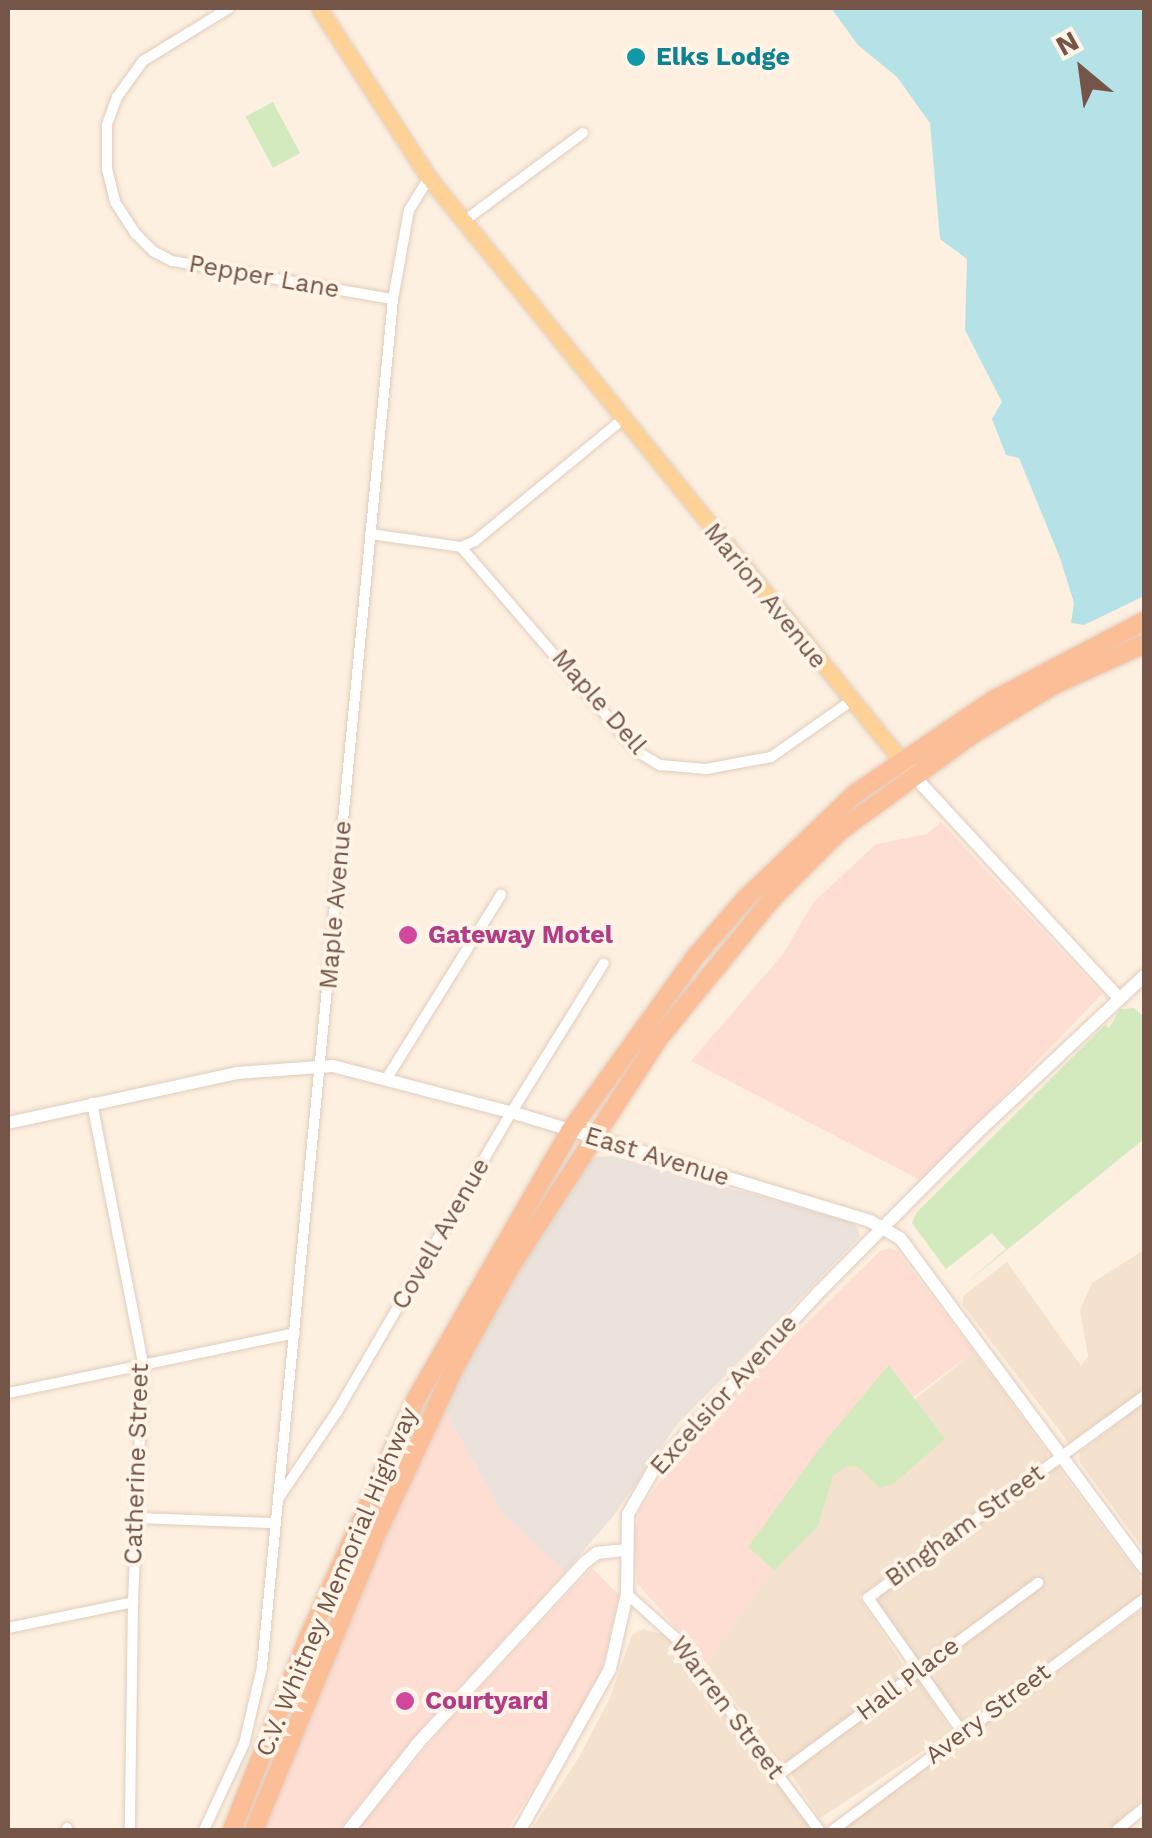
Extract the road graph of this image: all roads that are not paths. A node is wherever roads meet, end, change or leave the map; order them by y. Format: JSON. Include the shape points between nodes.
{"nodes":[{"id":1,"x":228,"y":8,"type":"edge"},
{"id":2,"x":319,"y":8,"type":"edge"},
{"id":3,"x":583,"y":133,"type":"dead end"},
{"id":4,"x":429,"y":178,"type":"junction"},
{"id":5,"x":464,"y":221,"type":"junction"},
{"id":6,"x":393,"y":299,"type":"junction"},
{"id":7,"x":622,"y":420,"type":"junction"},
{"id":8,"x":370,"y":534,"type":"junction"},
{"id":9,"x":460,"y":547,"type":"junction"},
{"id":10,"x":1144,"y":621,"type":"edge"},
{"id":11,"x":1144,"y":644,"type":"edge"},
{"id":12,"x":851,"y":701,"type":"junction"},
{"id":13,"x":901,"y":761,"type":"junction"},
{"id":14,"x":914,"y":776,"type":"junction"},
{"id":15,"x":501,"y":894,"type":"dead end"},
{"id":16,"x":604,"y":963,"type":"dead end"},
{"id":17,"x":1144,"y":976,"type":"edge"},
{"id":18,"x":1120,"y":998,"type":"junction"},
{"id":19,"x":322,"y":1065,"type":"junction"},
{"id":20,"x":387,"y":1078,"type":"junction"},
{"id":21,"x":92,"y":1103,"type":"junction"},
{"id":22,"x":510,"y":1113,"type":"junction"},
{"id":23,"x":8,"y":1122,"type":"edge"},
{"id":24,"x":570,"y":1131,"type":"junction"},
{"id":25,"x":592,"y":1138,"type":"junction"},
{"id":26,"x":884,"y":1229,"type":"junction"},
{"id":27,"x":295,"y":1333,"type":"junction"},
{"id":28,"x":143,"y":1363,"type":"junction"},
{"id":29,"x":8,"y":1393,"type":"edge"},
{"id":30,"x":1144,"y":1396,"type":"edge"},
{"id":31,"x":1062,"y":1454,"type":"junction"},
{"id":32,"x":274,"y":1504,"type":"junction"},
{"id":33,"x":136,"y":1518,"type":"junction"},
{"id":34,"x":272,"y":1523,"type":"junction"},
{"id":35,"x":628,"y":1550,"type":"junction"},
{"id":36,"x":1144,"y":1568,"type":"edge"},
{"id":37,"x":1038,"y":1583,"type":"dead end"},
{"id":38,"x":626,"y":1594,"type":"junction"},
{"id":39,"x":1144,"y":1599,"type":"edge"},
{"id":40,"x":132,"y":1602,"type":"junction"},
{"id":41,"x":8,"y":1628,"type":"edge"},
{"id":42,"x":918,"y":1672,"type":"junction"},
{"id":43,"x":963,"y":1733,"type":"junction"},
{"id":44,"x":778,"y":1776,"type":"junction"},
{"id":45,"x":1144,"y":1808,"type":"edge"},
{"id":46,"x":130,"y":1830,"type":"edge"},
{"id":47,"x":204,"y":1830,"type":"edge"},
{"id":48,"x":232,"y":1830,"type":"edge"},
{"id":49,"x":254,"y":1830,"type":"edge"},
{"id":50,"x":349,"y":1830,"type":"edge"},
{"id":51,"x":520,"y":1830,"type":"edge"},
{"id":52,"x":819,"y":1830,"type":"edge"},
{"id":53,"x":833,"y":1830,"type":"edge"},
{"id":54,"x":1118,"y":1830,"type":"edge"}],
"edges":[{"from":1,"to":6,"type":"street","name":"Pepper Lane","via":[[143,60],[117,97],[106,125],[115,202],[134,233],[172,260]]},
{"from":2,"to":4,"type":"main road"},
{"from":3,"to":5,"type":"street"},
{"from":4,"to":5,"type":"main road","name":"Marion Avenue"},
{"from":4,"to":6,"type":"street","name":"Maple Avenue","via":[[409,210]]},
{"from":5,"to":7,"type":"main road","name":"Marion Avenue"},
{"from":6,"to":8,"type":"street","name":"Maple Avenue"},
{"from":7,"to":9,"type":"street"},
{"from":7,"to":12,"type":"main road","name":"Marion Avenue"},
{"from":8,"to":9,"type":"street"},
{"from":8,"to":19,"type":"street","name":"Maple Avenue"},
{"from":9,"to":12,"type":"street","name":"Maple Dell","via":[[638,752],[660,766],[706,770],[770,757]]},
{"from":10,"to":13,"type":"highway","name":"C.V. Whitney Memorial Highway","via":[[1036,674]]},
{"from":11,"to":14,"type":"highway","name":"C.V. Whitney Memorial Highway","via":[[1056,684]]},
{"from":12,"to":13,"type":"main road","name":"Marion Avenue"},
{"from":13,"to":14,"type":"main road","name":"Marion Avenue"},
{"from":13,"to":24,"type":"highway","name":"C.V. Whitney Memorial Highway","via":[[856,793],[720,926]]},
{"from":14,"to":18,"type":"street","name":"Marion Avenue"},
{"from":14,"to":25,"type":"highway","name":"C.V. Whitney Memorial Highway","via":[[840,831],[771,900],[660,1038]]},
{"from":15,"to":20,"type":"street"},
{"from":16,"to":22,"type":"street","name":"Covell Avenue"},
{"from":17,"to":18,"type":"street","name":"Excelsior Avenue"},
{"from":18,"to":26,"type":"street","name":"Excelsior Avenue"},
{"from":19,"to":20,"type":"street","name":"East Avenue"},
{"from":19,"to":21,"type":"street","name":"East Avenue","via":[[236,1073]]},
{"from":19,"to":27,"type":"street","name":"Maple Avenue"},
{"from":20,"to":22,"type":"street","name":"East Avenue"},
{"from":21,"to":23,"type":"street","name":"East Avenue"},
{"from":21,"to":28,"type":"street","name":"Catherine Street"},
{"from":22,"to":24,"type":"street","name":"East Avenue"},
{"from":22,"to":32,"type":"street","name":"Covell Avenue","via":[[338,1410]]},
{"from":24,"to":25,"type":"street","name":"East Avenue"},
{"from":24,"to":48,"type":"highway","name":"C.V. Whitney Memorial Highway","via":[[416,1398],[308,1638]]},
{"from":25,"to":26,"type":"street","name":"East Avenue"},
{"from":25,"to":49,"type":"highway","name":"C.V. Whitney Memorial Highway","via":[[457,1363],[373,1542]]},
{"from":26,"to":31,"type":"street","name":"East Avenue","via":[[900,1238]]},
{"from":26,"to":35,"type":"street","name":"Excelsior Avenue","via":[[654,1469],[628,1514]]},
{"from":27,"to":28,"type":"street"},
{"from":27,"to":32,"type":"street","name":"Maple Avenue"},
{"from":28,"to":29,"type":"street"},
{"from":28,"to":33,"type":"street","name":"Catherine Street"},
{"from":30,"to":31,"type":"street","name":"Bingham Street"},
{"from":31,"to":36,"type":"street","name":"East Avenue"},
{"from":31,"to":42,"type":"street","name":"Bingham Street","via":[[868,1598]]},
{"from":32,"to":34,"type":"street","name":"Maple Avenue"},
{"from":33,"to":34,"type":"street"},
{"from":33,"to":40,"type":"street","name":"Catherine Street"},
{"from":34,"to":47,"type":"street","name":"Maple Avenue","via":[[254,1709]]},
{"from":35,"to":38,"type":"street","name":"Excelsior Avenue"},
{"from":35,"to":50,"type":"street","via":[[598,1553],[584,1563],[419,1742]]},
{"from":37,"to":42,"type":"street","name":"Hall Place"},
{"from":38,"to":44,"type":"street","name":"Warren Street","via":[[677,1640]]},
{"from":38,"to":51,"type":"street","name":"Excelsior Avenue","via":[[597,1698]]},
{"from":39,"to":43,"type":"street","name":"Avery Street"},
{"from":40,"to":41,"type":"street"},
{"from":40,"to":46,"type":"street","name":"Catherine Street"},
{"from":42,"to":43,"type":"street"},
{"from":42,"to":44,"type":"street","name":"Hall Place"},
{"from":43,"to":53,"type":"street","name":"Avery Street"},
{"from":44,"to":52,"type":"street","name":"Warren Street"},
{"from":45,"to":54,"type":"street"}]}
